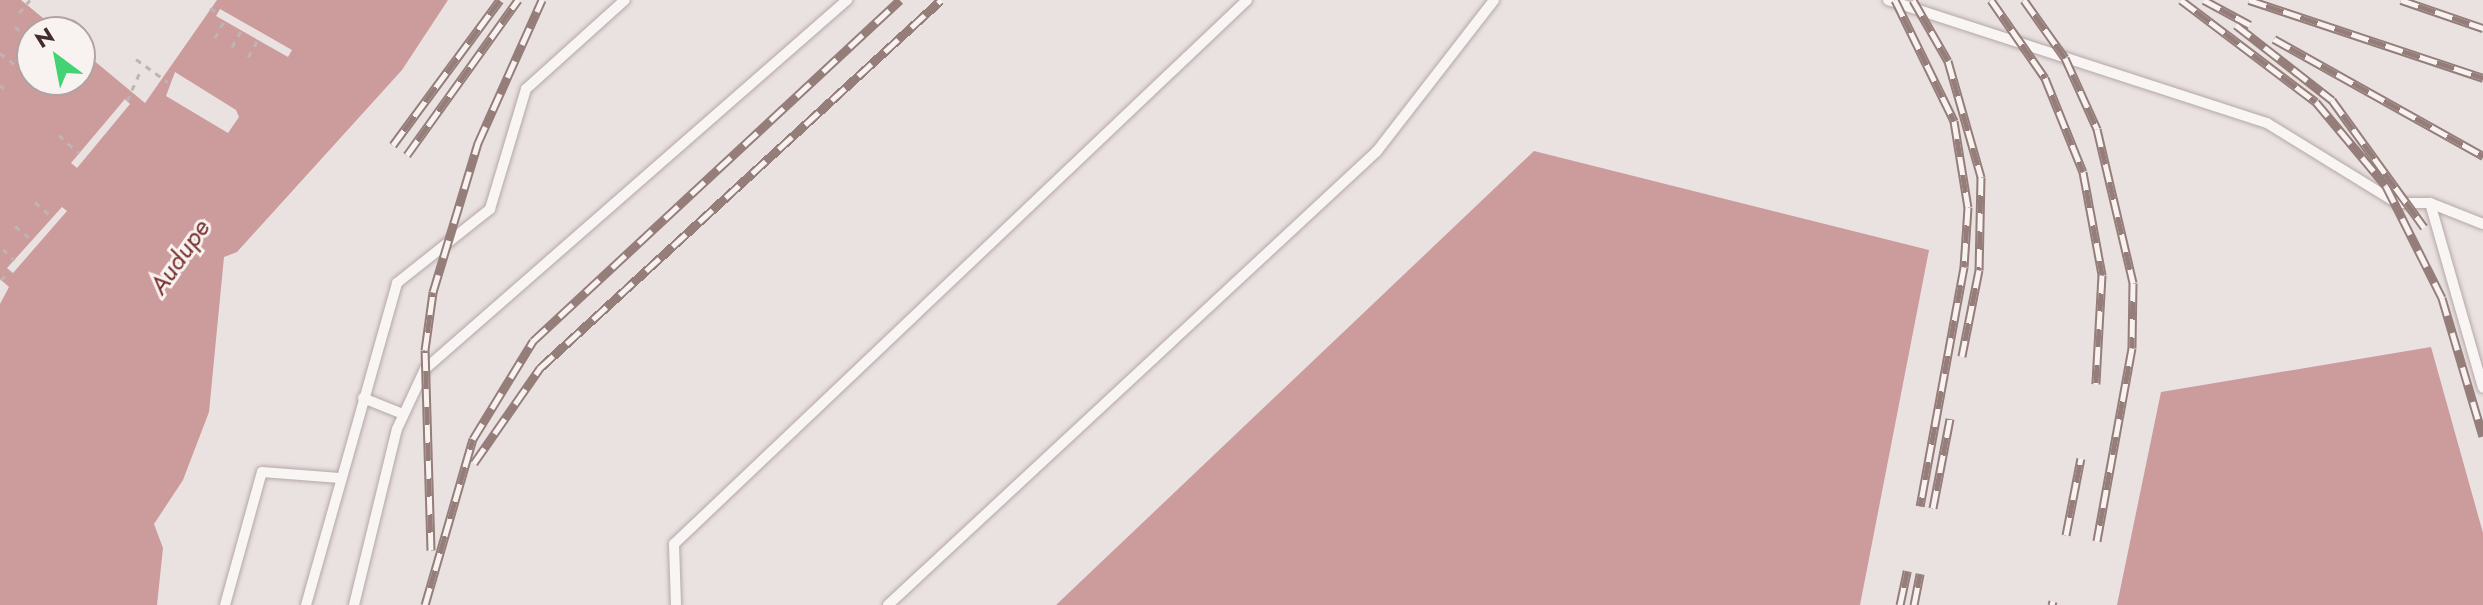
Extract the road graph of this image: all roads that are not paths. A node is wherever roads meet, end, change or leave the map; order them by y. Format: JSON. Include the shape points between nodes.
{"nodes":[{"id":1,"x":625,"y":0,"type":"edge"},
{"id":2,"x":847,"y":0,"type":"edge"},
{"id":3,"x":1247,"y":0,"type":"edge"},
{"id":4,"x":1494,"y":0,"type":"edge"},
{"id":5,"x":1888,"y":0,"type":"edge"},
{"id":6,"x":2430,"y":203,"type":"junction"},
{"id":7,"x":2483,"y":224,"type":"edge"},
{"id":8,"x":2483,"y":388,"type":"edge"},
{"id":9,"x":363,"y":398,"type":"junction"},
{"id":10,"x":403,"y":414,"type":"junction"},
{"id":11,"x":340,"y":478,"type":"junction"},
{"id":12,"x":225,"y":605,"type":"edge"},
{"id":13,"x":306,"y":605,"type":"edge"},
{"id":14,"x":354,"y":605,"type":"edge"},
{"id":15,"x":676,"y":605,"type":"edge"},
{"id":16,"x":888,"y":605,"type":"edge"}],
"edges":[{"from":1,"to":9,"type":"lane","via":[[526,89],[490,209],[397,283]]},
{"from":2,"to":10,"type":"lane","via":[[425,369]]},
{"from":3,"to":15,"type":"lane","via":[[674,544]]},
{"from":4,"to":16,"type":"lane","via":[[1377,151]]},
{"from":5,"to":6,"type":"lane","via":[[2267,123],[2397,203]]},
{"from":6,"to":7,"type":"lane"},
{"from":6,"to":8,"type":"lane"},
{"from":9,"to":10,"type":"lane"},
{"from":9,"to":11,"type":"lane"},
{"from":10,"to":14,"type":"lane"},
{"from":11,"to":12,"type":"lane","via":[[262,472]]},
{"from":11,"to":13,"type":"lane"}]}
